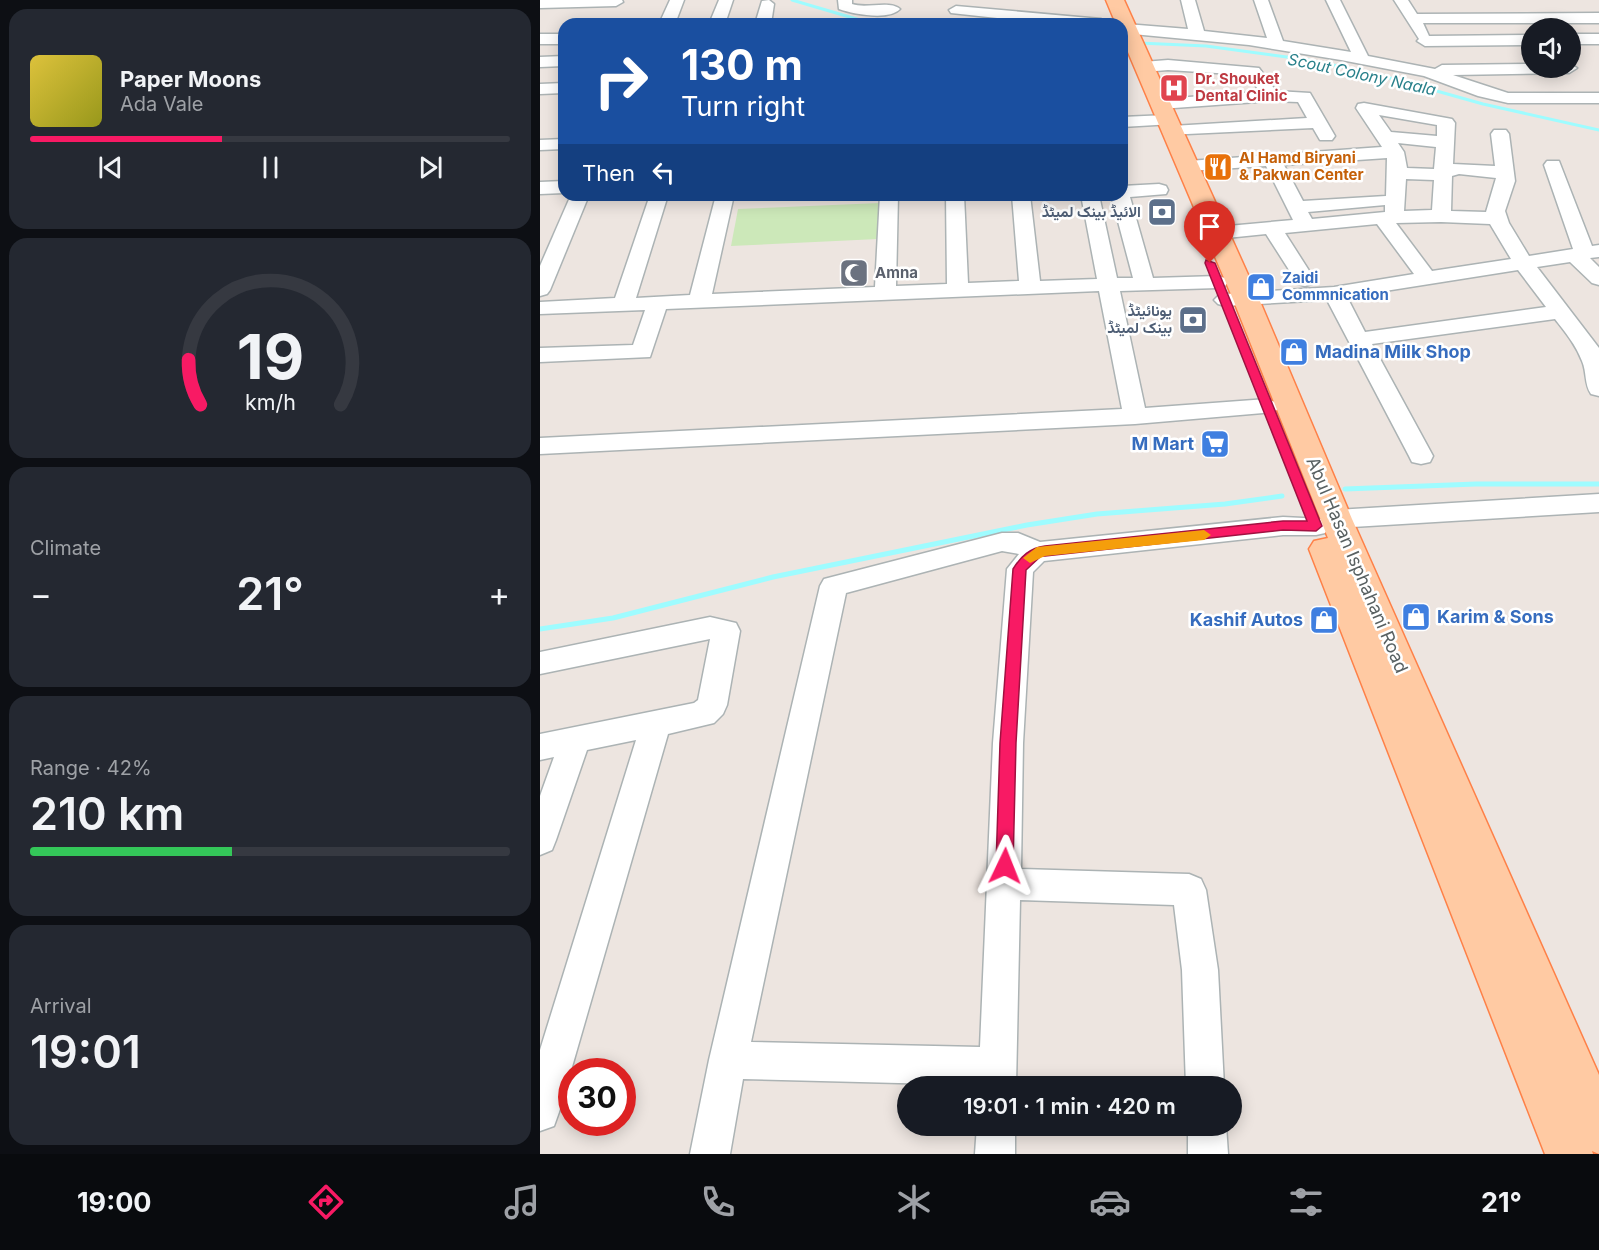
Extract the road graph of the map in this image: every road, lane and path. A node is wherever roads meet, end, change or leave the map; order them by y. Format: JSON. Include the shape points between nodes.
{"nodes":[{"id":1,"x":677,"y":0,"type":"edge"},
{"id":2,"x":726,"y":0,"type":"edge"},
{"id":3,"x":845,"y":0,"type":"edge"},
{"id":4,"x":1104,"y":0,"type":"edge"},
{"id":5,"x":1115,"y":0,"type":"edge"},
{"id":6,"x":1188,"y":0,"type":"edge"},
{"id":7,"x":1261,"y":0,"type":"edge"},
{"id":8,"x":1333,"y":0,"type":"edge"},
{"id":9,"x":1401,"y":0,"type":"edge"},
{"id":10,"x":1583,"y":0,"type":"edge"},
{"id":11,"x":617,"y":1,"type":"edge"},
{"id":12,"x":1494,"y":3,"type":"dead end"},
{"id":13,"x":540,"y":4,"type":"edge"},
{"id":14,"x":767,"y":4,"type":"dead end"},
{"id":15,"x":893,"y":9,"type":"edge"},
{"id":16,"x":956,"y":14,"type":"edge"},
{"id":17,"x":609,"y":18,"type":"edge"},
{"id":18,"x":670,"y":18,"type":"edge"},
{"id":19,"x":719,"y":18,"type":"edge"},
{"id":20,"x":764,"y":18,"type":"edge"},
{"id":21,"x":1014,"y":18,"type":"edge"},
{"id":22,"x":1114,"y":18,"type":"edge"},
{"id":23,"x":1121,"y":18,"type":"edge"},
{"id":24,"x":1521,"y":18,"type":"joint"},
{"id":25,"x":1592,"y":18,"type":"edge"},
{"id":26,"x":1413,"y":19,"type":"junction"},
{"id":27,"x":1197,"y":33,"type":"junction"},
{"id":28,"x":540,"y":39,"type":"edge"},
{"id":29,"x":558,"y":39,"type":"edge"},
{"id":30,"x":1581,"y":39,"type":"edge"},
{"id":31,"x":1599,"y":39,"type":"edge"},
{"id":32,"x":1521,"y":40,"type":"edge"},
{"id":33,"x":1425,"y":41,"type":"junction"},
{"id":34,"x":1276,"y":44,"type":"junction"},
{"id":35,"x":1130,"y":49,"type":"edge"},
{"id":36,"x":1362,"y":59,"type":"junction"},
{"id":37,"x":558,"y":61,"type":"edge"},
{"id":38,"x":540,"y":62,"type":"edge"},
{"id":39,"x":1521,"y":70,"type":"edge"},
{"id":40,"x":1444,"y":74,"type":"junction"},
{"id":41,"x":1577,"y":78,"type":"edge"},
{"id":42,"x":558,"y":88,"type":"edge"},
{"id":43,"x":540,"y":89,"type":"edge"},
{"id":44,"x":1271,"y":96,"type":"junction"},
{"id":45,"x":1594,"y":98,"type":"edge"},
{"id":46,"x":1230,"y":101,"type":"junction"},
{"id":47,"x":1151,"y":116,"type":"edge"},
{"id":48,"x":1318,"y":123,"type":"junction"},
{"id":49,"x":1242,"y":127,"type":"junction"},
{"id":50,"x":558,"y":132,"type":"edge"},
{"id":51,"x":540,"y":133,"type":"edge"},
{"id":52,"x":1500,"y":134,"type":"dead end"},
{"id":53,"x":1445,"y":142,"type":"junction"},
{"id":54,"x":558,"y":144,"type":"edge"},
{"id":55,"x":1391,"y":144,"type":"junction"},
{"id":56,"x":540,"y":145,"type":"edge"},
{"id":57,"x":1337,"y":155,"type":"junction"},
{"id":58,"x":1265,"y":161,"type":"junction"},
{"id":59,"x":1553,"y":165,"type":"dead end"},
{"id":60,"x":1188,"y":166,"type":"junction"},
{"id":61,"x":1397,"y":173,"type":"junction"},
{"id":62,"x":1505,"y":173,"type":"junction"},
{"id":63,"x":1444,"y":174,"type":"junction"},
{"id":64,"x":558,"y":187,"type":"edge"},
{"id":65,"x":540,"y":188,"type":"edge"},
{"id":66,"x":1159,"y":190,"type":"dead end"},
{"id":67,"x":1128,"y":193,"type":"edge"},
{"id":68,"x":577,"y":201,"type":"edge"},
{"id":69,"x":657,"y":201,"type":"edge"},
{"id":70,"x":724,"y":201,"type":"edge"},
{"id":71,"x":889,"y":201,"type":"edge"},
{"id":72,"x":956,"y":201,"type":"edge"},
{"id":73,"x":1022,"y":201,"type":"edge"},
{"id":74,"x":1091,"y":201,"type":"edge"},
{"id":75,"x":1123,"y":201,"type":"edge"},
{"id":76,"x":1297,"y":207,"type":"junction"},
{"id":77,"x":1390,"y":211,"type":"junction"},
{"id":78,"x":1441,"y":216,"type":"junction"},
{"id":79,"x":1497,"y":218,"type":"junction"},
{"id":80,"x":1306,"y":226,"type":"junction"},
{"id":81,"x":1272,"y":228,"type":"junction"},
{"id":82,"x":1216,"y":233,"type":"junction"},
{"id":83,"x":1586,"y":253,"type":"edge"},
{"id":84,"x":1523,"y":262,"type":"junction"},
{"id":85,"x":1143,"y":277,"type":"dead end"},
{"id":86,"x":1427,"y":278,"type":"junction"},
{"id":87,"x":1599,"y":279,"type":"edge"},
{"id":88,"x":1305,"y":280,"type":"dead end"},
{"id":89,"x":1107,"y":285,"type":"junction"},
{"id":90,"x":1030,"y":287,"type":"junction"},
{"id":91,"x":540,"y":290,"type":"edge"},
{"id":92,"x":958,"y":290,"type":"junction"},
{"id":93,"x":1334,"y":292,"type":"junction"},
{"id":94,"x":885,"y":294,"type":"junction"},
{"id":95,"x":1230,"y":294,"type":"junction"},
{"id":96,"x":699,"y":303,"type":"junction"},
{"id":97,"x":657,"y":305,"type":"junction"},
{"id":98,"x":623,"y":306,"type":"junction"},
{"id":99,"x":540,"y":308,"type":"edge"},
{"id":100,"x":1559,"y":312,"type":"junction"},
{"id":101,"x":1359,"y":339,"type":"junction"},
{"id":102,"x":545,"y":355,"type":"edge"},
{"id":103,"x":1597,"y":364,"type":"edge"},
{"id":104,"x":540,"y":379,"type":"edge"},
{"id":105,"x":1599,"y":389,"type":"edge"},
{"id":106,"x":1267,"y":407,"type":"junction"},
{"id":107,"x":1135,"y":416,"type":"junction"},
{"id":108,"x":540,"y":446,"type":"edge"},
{"id":109,"x":1420,"y":456,"type":"dead end"},
{"id":110,"x":1599,"y":503,"type":"edge"},
{"id":111,"x":1326,"y":523,"type":"junction"},
{"id":112,"x":1037,"y":552,"type":"junction"},
{"id":113,"x":540,"y":663,"type":"edge"},
{"id":114,"x":656,"y":723,"type":"junction"},
{"id":115,"x":576,"y":740,"type":"junction"},
{"id":116,"x":540,"y":747,"type":"edge"},
{"id":117,"x":540,"y":840,"type":"edge"},
{"id":118,"x":1004,"y":884,"type":"junction"},
{"id":119,"x":728,"y":1060,"type":"junction"},
{"id":120,"x":998,"y":1076,"type":"edge"},
{"id":121,"x":1205,"y":1076,"type":"edge"},
{"id":122,"x":540,"y":1112,"type":"edge"},
{"id":123,"x":1599,"y":1130,"type":"edge"},
{"id":124,"x":996,"y":1136,"type":"edge"},
{"id":125,"x":1207,"y":1136,"type":"edge"},
{"id":126,"x":710,"y":1154,"type":"edge"},
{"id":127,"x":995,"y":1154,"type":"edge"},
{"id":128,"x":1208,"y":1154,"type":"edge"},
{"id":129,"x":1569,"y":1154,"type":"edge"}],
"edges":[{"from":1,"to":18,"type":"street"},
{"from":2,"to":19,"type":"street"},
{"from":3,"to":15,"type":"street","via":[[844,6],[858,11]]},
{"from":4,"to":22,"type":"main road","name":"Abul Hasan Isphahani Road"},
{"from":5,"to":23,"type":"main road","name":"Abul Hasan Isphahani Road"},
{"from":6,"to":27,"type":"street"},
{"from":7,"to":34,"type":"street"},
{"from":8,"to":36,"type":"street"},
{"from":9,"to":26,"type":"street"},
{"from":10,"to":25,"type":"street"},
{"from":11,"to":13,"type":"street"},
{"from":11,"to":17,"type":"street"},
{"from":12,"to":24,"type":"street","via":[[1510,7]]},
{"from":14,"to":20,"type":"street"},
{"from":16,"to":21,"type":"street"},
{"from":24,"to":26,"type":"street"},
{"from":26,"to":33,"type":"street"},
{"from":27,"to":34,"type":"street"},
{"from":27,"to":35,"type":"street"},
{"from":28,"to":29,"type":"street"},
{"from":30,"to":31,"type":"street"},
{"from":32,"to":33,"type":"street"},
{"from":33,"to":40,"type":"street"},
{"from":34,"to":36,"type":"street"},
{"from":35,"to":44,"type":"street","via":[[1168,65],[1253,70]]},
{"from":35,"to":47,"type":"main road","name":"Abul Hasan Isphahani Road"},
{"from":36,"to":40,"type":"street"},
{"from":37,"to":38,"type":"street"},
{"from":39,"to":40,"type":"street"},
{"from":40,"to":45,"type":"street","via":[[1466,87],[1505,97]]},
{"from":41,"to":45,"type":"street"},
{"from":42,"to":43,"type":"street"},
{"from":44,"to":46,"type":"street"},
{"from":44,"to":48,"type":"street","via":[[1304,97]]},
{"from":46,"to":47,"type":"street"},
{"from":46,"to":49,"type":"street"},
{"from":47,"to":49,"type":"street"},
{"from":47,"to":60,"type":"main road","name":"Abul Hasan Isphahani Road"},
{"from":47,"to":95,"type":"main road","name":"Abul Hasan Isphahani Road"},
{"from":48,"to":49,"type":"street"},
{"from":48,"to":57,"type":"street"},
{"from":49,"to":58,"type":"street"},
{"from":50,"to":51,"type":"street"},
{"from":52,"to":62,"type":"street"},
{"from":53,"to":55,"type":"street"},
{"from":53,"to":55,"type":"street","via":[[1443,121],[1365,108]]},
{"from":53,"to":63,"type":"street"},
{"from":54,"to":56,"type":"street"},
{"from":55,"to":57,"type":"street"},
{"from":55,"to":61,"type":"street","via":[[1398,161]]},
{"from":57,"to":58,"type":"street"},
{"from":58,"to":60,"type":"street"},
{"from":58,"to":76,"type":"street"},
{"from":59,"to":83,"type":"street"},
{"from":60,"to":82,"type":"main road","name":"Abul Hasan Isphahani Road"},
{"from":61,"to":63,"type":"street"},
{"from":61,"to":77,"type":"street"},
{"from":62,"to":63,"type":"street","via":[[1457,168]]},
{"from":62,"to":79,"type":"street","via":[[1506,181],[1495,211]]},
{"from":63,"to":78,"type":"street"},
{"from":64,"to":65,"type":"street"},
{"from":66,"to":67,"type":"street"},
{"from":68,"to":91,"type":"street"},
{"from":69,"to":98,"type":"street"},
{"from":70,"to":96,"type":"street"},
{"from":71,"to":94,"type":"street"},
{"from":72,"to":92,"type":"street"},
{"from":73,"to":90,"type":"street"},
{"from":74,"to":89,"type":"street"},
{"from":75,"to":85,"type":"street"},
{"from":76,"to":77,"type":"street"},
{"from":76,"to":80,"type":"street"},
{"from":77,"to":78,"type":"street"},
{"from":77,"to":80,"type":"street"},
{"from":77,"to":86,"type":"street"},
{"from":78,"to":79,"type":"street"},
{"from":79,"to":84,"type":"street"},
{"from":80,"to":81,"type":"street"},
{"from":81,"to":82,"type":"street"},
{"from":81,"to":88,"type":"street"},
{"from":82,"to":95,"type":"main road","name":"Abul Hasan Isphahani Road"},
{"from":83,"to":84,"type":"street"},
{"from":83,"to":87,"type":"street"},
{"from":84,"to":86,"type":"street"},
{"from":84,"to":100,"type":"street"},
{"from":86,"to":93,"type":"street"},
{"from":89,"to":90,"type":"street"},
{"from":89,"to":95,"type":"street"},
{"from":89,"to":107,"type":"street"},
{"from":90,"to":92,"type":"street"},
{"from":92,"to":94,"type":"street"},
{"from":93,"to":95,"type":"street"},
{"from":93,"to":101,"type":"street"},
{"from":94,"to":96,"type":"street"},
{"from":95,"to":106,"type":"main road","name":"Abul Hasan Isphahani Road"},
{"from":95,"to":111,"type":"main road","name":"Abul Hasan Isphahani Road"},
{"from":96,"to":97,"type":"street"},
{"from":97,"to":98,"type":"street"},
{"from":97,"to":102,"type":"street","via":[[642,351]]},
{"from":98,"to":99,"type":"street"},
{"from":100,"to":101,"type":"street"},
{"from":100,"to":103,"type":"street"},
{"from":101,"to":109,"type":"street"},
{"from":102,"to":104,"type":"street"},
{"from":103,"to":105,"type":"street"},
{"from":106,"to":107,"type":"street"},
{"from":106,"to":111,"type":"main road","name":"Abul Hasan Isphahani Road"},
{"from":107,"to":108,"type":"street"},
{"from":110,"to":111,"type":"street"},
{"from":111,"to":112,"type":"street"},
{"from":111,"to":123,"type":"main road","name":"Abul Hasan Isphahani Road"},
{"from":111,"to":129,"type":"main road","name":"Abul Hasan Isphahani Road"},
{"from":112,"to":118,"type":"street","via":[[1020,569],[1008,743]]},
{"from":112,"to":119,"type":"street","via":[[1018,542],[1002,542],[834,586]]},
{"from":113,"to":114,"type":"street","via":[[710,628],[726,631],[709,709],[703,714]]},
{"from":114,"to":115,"type":"street"},
{"from":114,"to":122,"type":"street"},
{"from":115,"to":116,"type":"street"},
{"from":115,"to":117,"type":"street"},
{"from":118,"to":120,"type":"street"},
{"from":118,"to":121,"type":"street","via":[[1188,890],[1200,970]]},
{"from":119,"to":120,"type":"street"},
{"from":119,"to":126,"type":"street"},
{"from":124,"to":127,"type":"street"},
{"from":125,"to":128,"type":"street"}]}
